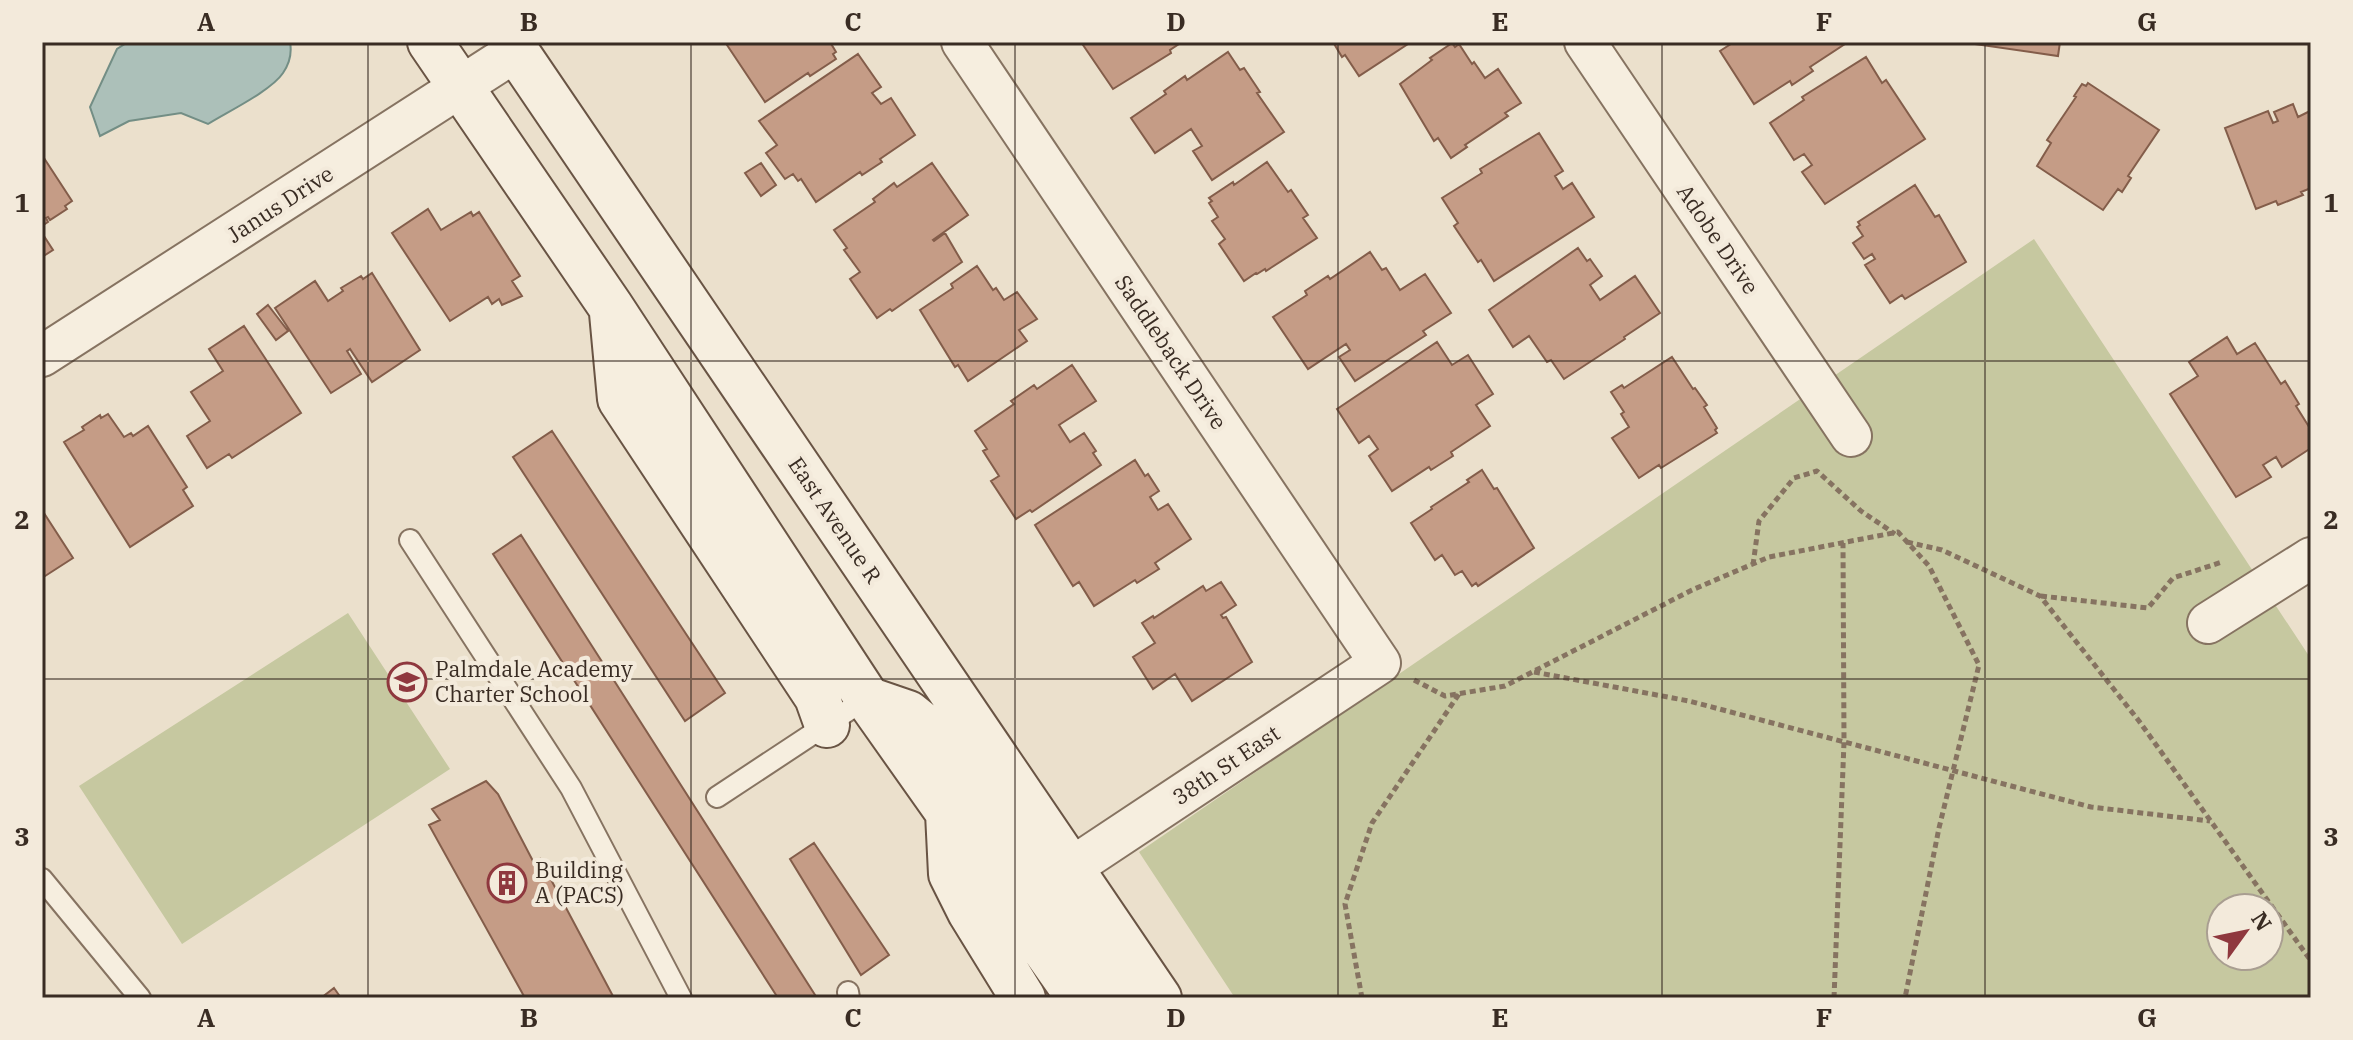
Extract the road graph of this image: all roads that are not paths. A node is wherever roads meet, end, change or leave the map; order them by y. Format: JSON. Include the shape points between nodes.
{"nodes":[{"id":1,"x":430,"y":42,"type":"edge"},
{"id":2,"x":962,"y":42,"type":"edge"},
{"id":3,"x":1585,"y":42,"type":"edge"},
{"id":4,"x":513,"y":46,"type":"edge"},
{"id":5,"x":461,"y":88,"type":"junction"},
{"id":6,"x":611,"y":307,"type":"junction"},
{"id":7,"x":42,"y":356,"type":"edge"},
{"id":8,"x":1851,"y":436,"type":"dead end"},
{"id":9,"x":410,"y":540,"type":"dead end"},
{"id":10,"x":2311,"y":558,"type":"edge"},
{"id":11,"x":2208,"y":623,"type":"dead end"},
{"id":12,"x":1380,"y":663,"type":"joint"},
{"id":13,"x":867,"y":698,"type":"junction"},
{"id":14,"x":827,"y":725,"type":"junction"},
{"id":15,"x":717,"y":797,"type":"dead end"},
{"id":16,"x":948,"y":813,"type":"junction"},
{"id":17,"x":1071,"y":868,"type":"junction"},
{"id":18,"x":42,"y":879,"type":"edge"},
{"id":19,"x":140,"y":998,"type":"edge"},
{"id":20,"x":681,"y":998,"type":"edge"},
{"id":21,"x":1023,"y":998,"type":"edge"},
{"id":22,"x":1079,"y":998,"type":"edge"},
{"id":23,"x":1120,"y":998,"type":"edge"},
{"id":24,"x":1159,"y":998,"type":"edge"}],
"edges":[{"from":1,"to":5,"type":"main road"},
{"from":2,"to":12,"type":"street","name":"Saddleback Drive"},
{"from":3,"to":8,"type":"street","name":"Adobe Drive"},
{"from":4,"to":5,"type":"street","name":"Janus Drive"},
{"from":4,"to":17,"type":"main road","name":"East Avenue R"},
{"from":5,"to":6,"type":"main road"},
{"from":5,"to":7,"type":"street","name":"Janus Drive"},
{"from":6,"to":13,"type":"main road"},
{"from":6,"to":14,"type":"main road","via":[[620,399],[817,697]]},
{"from":9,"to":20,"type":"lane","via":[[571,788]]},
{"from":10,"to":11,"type":"street"},
{"from":12,"to":17,"type":"street","name":"38th St East"},
{"from":13,"to":14,"type":"lane"},
{"from":13,"to":16,"type":"main road"},
{"from":13,"to":23,"type":"main road","via":[[908,713],[939,738]]},
{"from":14,"to":15,"type":"lane"},
{"from":16,"to":21,"type":"main road","via":[[951,874]]},
{"from":16,"to":22,"type":"main road"},
{"from":17,"to":24,"type":"main road","name":"East Avenue R"},
{"from":18,"to":19,"type":"lane"}]}
